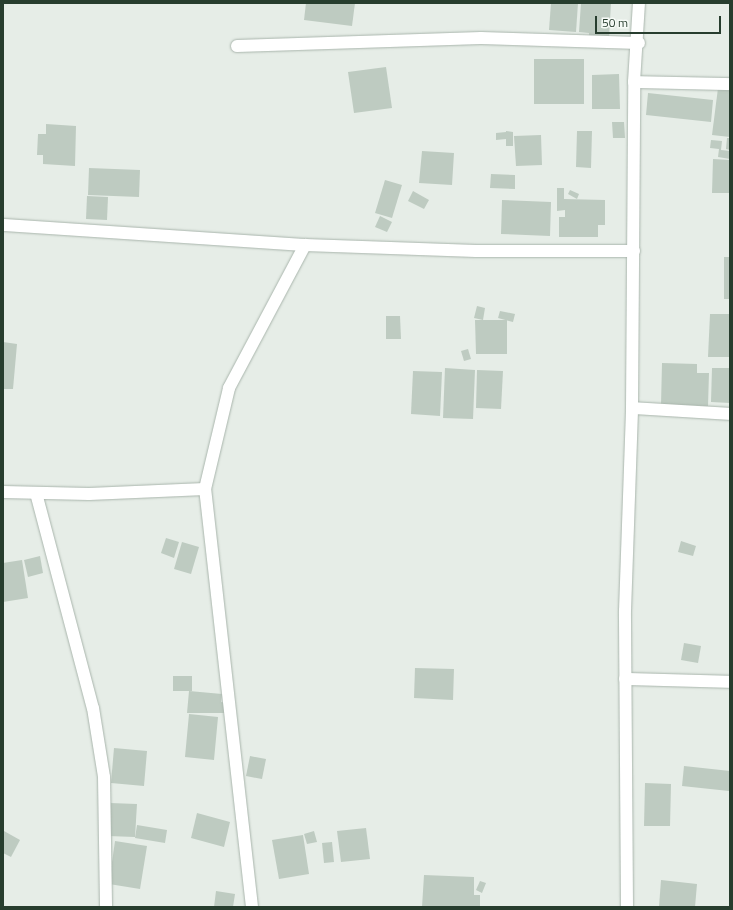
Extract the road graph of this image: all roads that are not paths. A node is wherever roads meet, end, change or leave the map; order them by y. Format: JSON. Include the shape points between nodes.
{"nodes":[{"id":1,"x":639,"y":3,"type":"edge"},
{"id":2,"x":638,"y":43,"type":"junction"},
{"id":3,"x":238,"y":46,"type":"dead end"},
{"id":4,"x":634,"y":82,"type":"junction"},
{"id":5,"x":730,"y":84,"type":"edge"},
{"id":6,"x":3,"y":225,"type":"edge"},
{"id":7,"x":305,"y":245,"type":"junction"},
{"id":8,"x":634,"y":251,"type":"junction"},
{"id":9,"x":632,"y":408,"type":"junction"},
{"id":10,"x":730,"y":414,"type":"edge"},
{"id":11,"x":205,"y":488,"type":"junction"},
{"id":12,"x":3,"y":492,"type":"edge"},
{"id":13,"x":36,"y":493,"type":"junction"},
{"id":14,"x":625,"y":679,"type":"junction"},
{"id":15,"x":730,"y":682,"type":"edge"},
{"id":16,"x":106,"y":907,"type":"edge"},
{"id":17,"x":252,"y":907,"type":"edge"},
{"id":18,"x":627,"y":907,"type":"edge"}],
"edges":[{"from":1,"to":2,"type":"street"},
{"from":2,"to":3,"type":"street","via":[[481,38]]},
{"from":2,"to":4,"type":"street"},
{"from":4,"to":5,"type":"street"},
{"from":4,"to":8,"type":"street"},
{"from":6,"to":7,"type":"street"},
{"from":7,"to":8,"type":"street","via":[[469,251]]},
{"from":7,"to":11,"type":"street","via":[[229,388]]},
{"from":8,"to":9,"type":"street"},
{"from":9,"to":10,"type":"street"},
{"from":9,"to":14,"type":"street"},
{"from":11,"to":13,"type":"street","via":[[119,494]]},
{"from":11,"to":17,"type":"street"},
{"from":12,"to":13,"type":"street"},
{"from":13,"to":16,"type":"street","via":[[93,708],[104,777]]},
{"from":14,"to":15,"type":"street"},
{"from":14,"to":18,"type":"street"}]}
